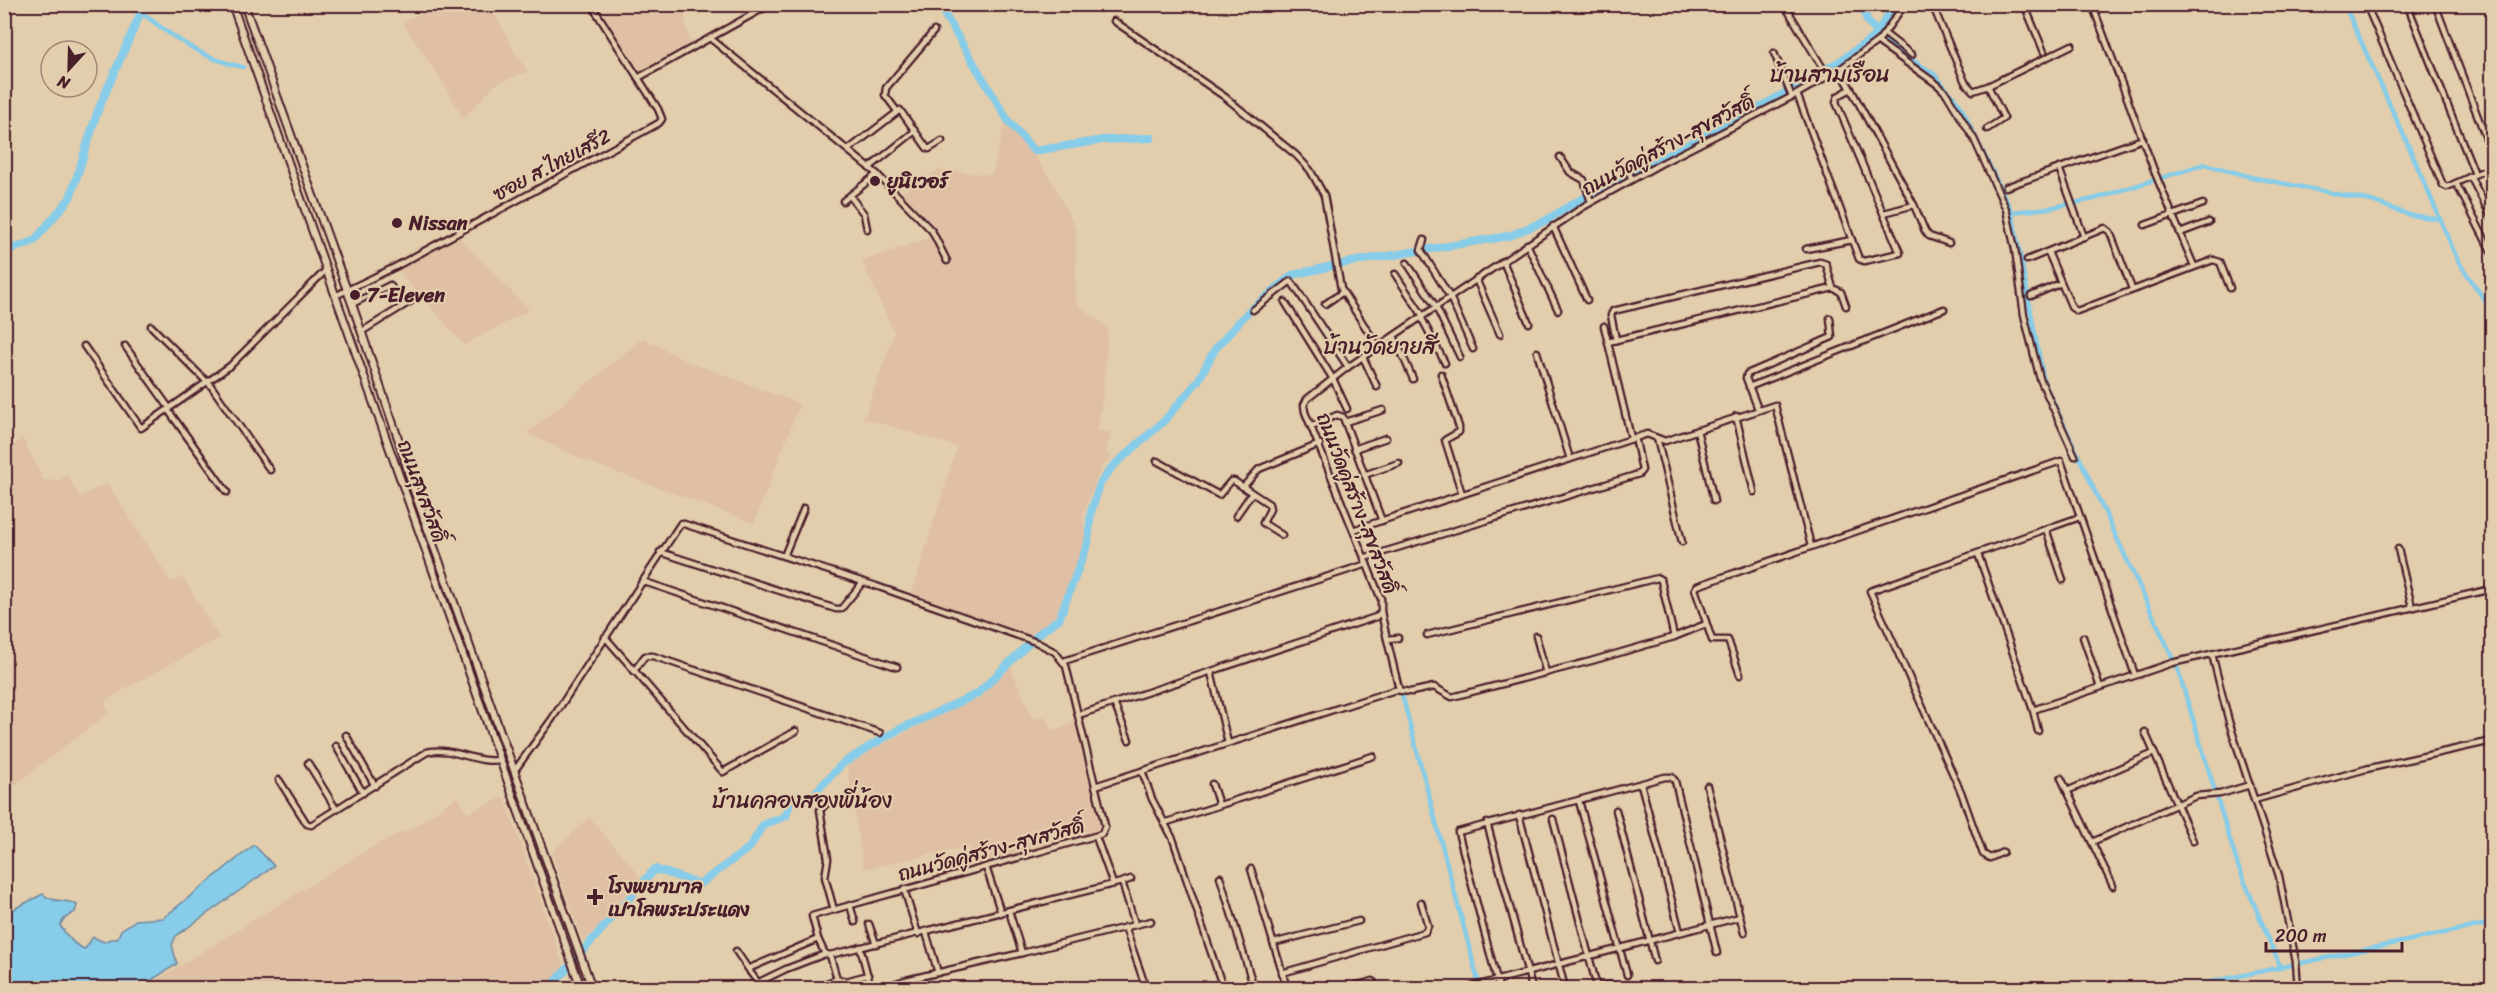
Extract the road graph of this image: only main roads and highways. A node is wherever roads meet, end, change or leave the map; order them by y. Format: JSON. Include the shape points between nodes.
{"nodes":[{"id":1,"x":232,"y":4,"type":"edge"},
{"id":2,"x":244,"y":4,"type":"edge"},
{"id":3,"x":581,"y":988,"type":"edge"},
{"id":4,"x":592,"y":988,"type":"edge"}],
"edges":[{"from":1,"to":3,"type":"main road","name":"ถนนสุขสวัสดิ์"},
{"from":2,"to":4,"type":"main road","name":"ถนนสุขสวัสดิ์"}]}
